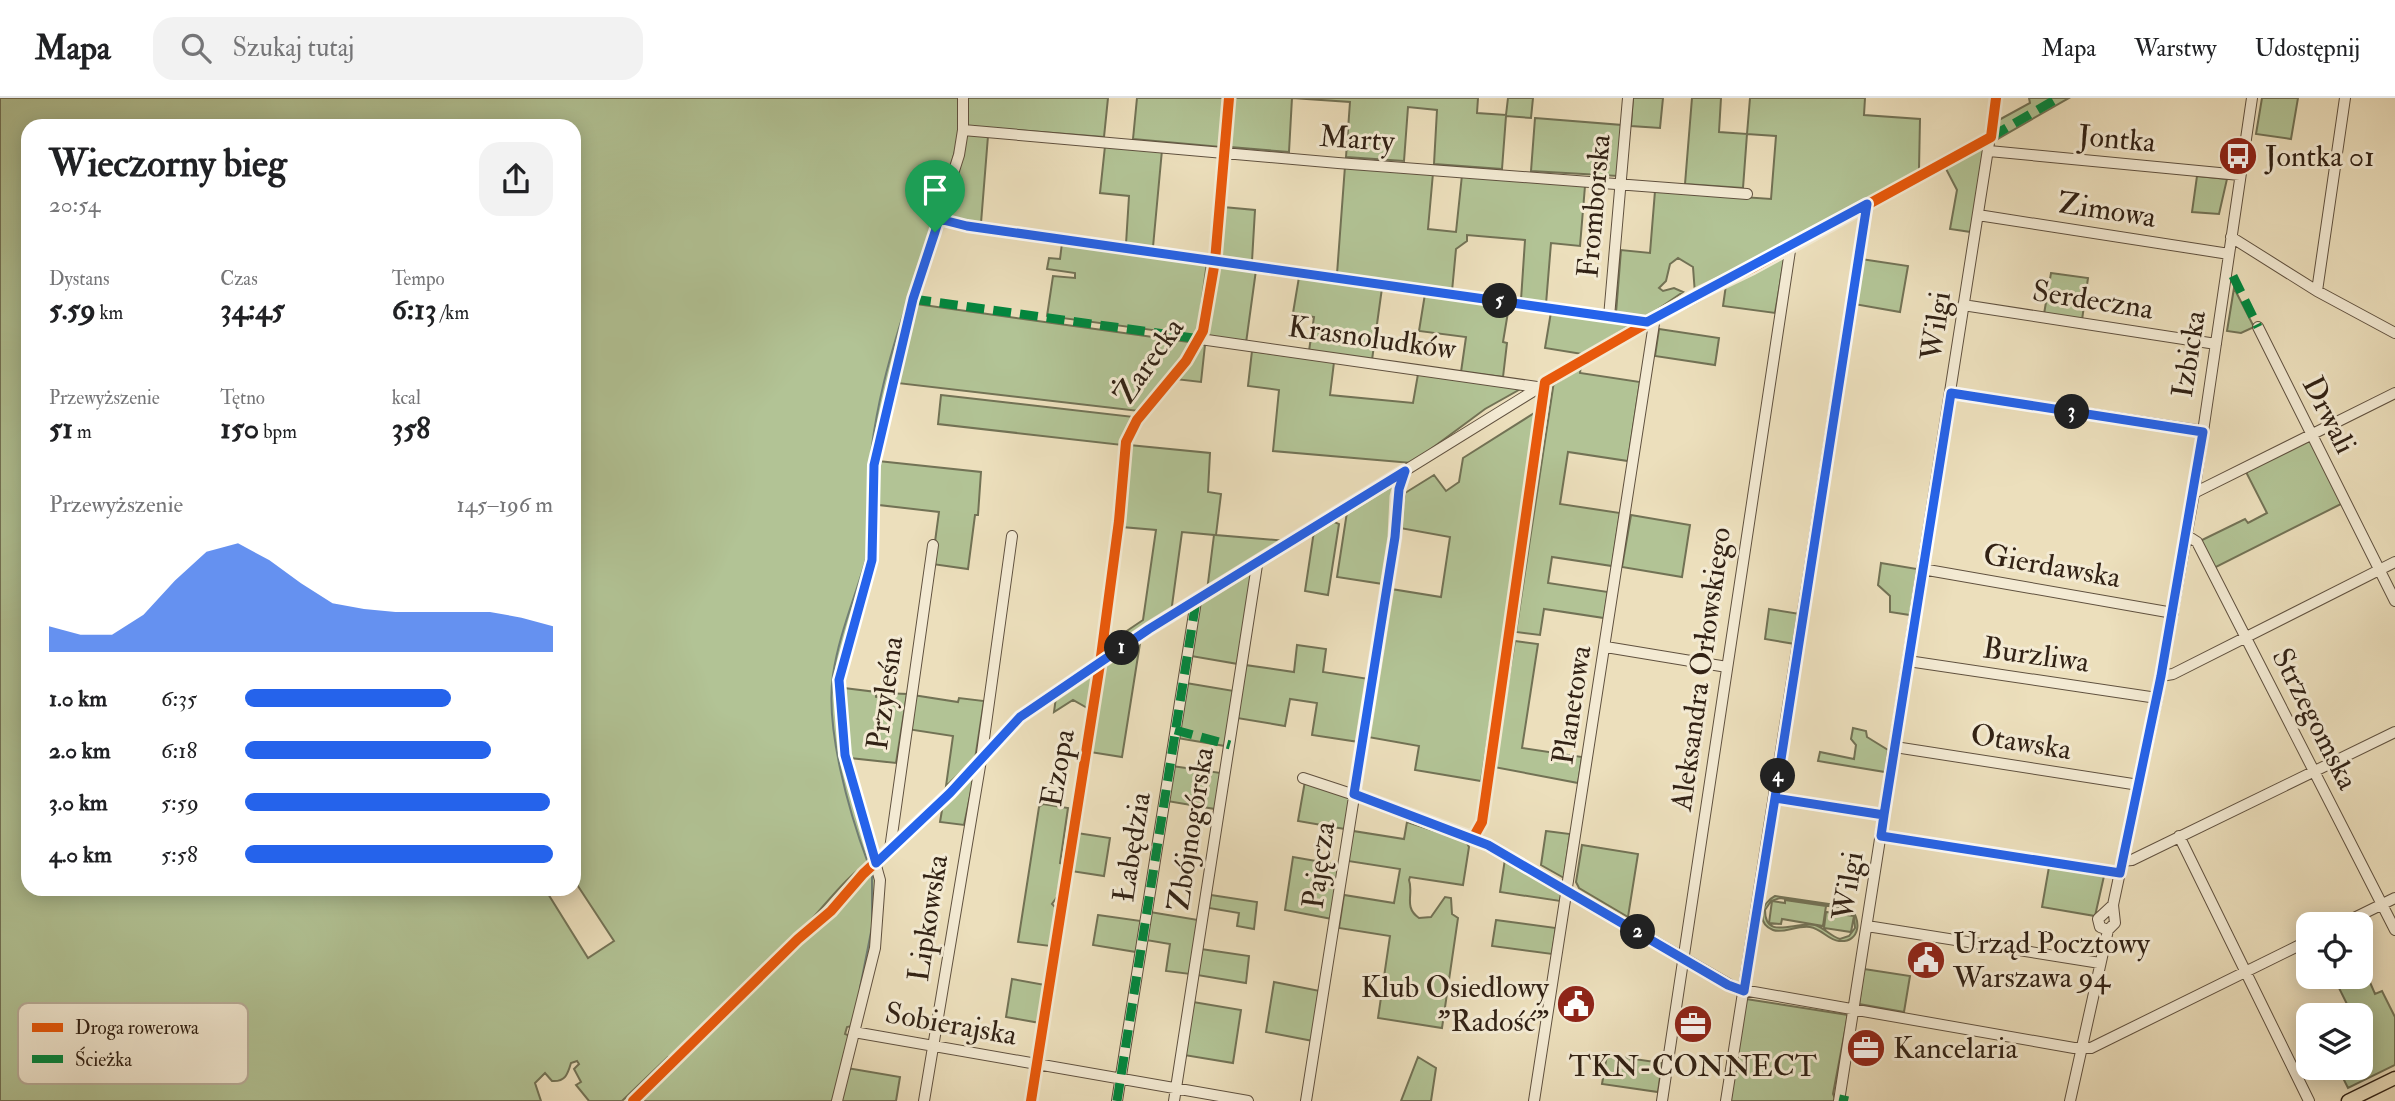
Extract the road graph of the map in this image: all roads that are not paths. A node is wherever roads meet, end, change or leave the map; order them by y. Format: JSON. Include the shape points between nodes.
{"nodes":[{"id":1,"x":962,"y":98,"type":"edge"},
{"id":2,"x":1228,"y":98,"type":"edge"},
{"id":3,"x":1628,"y":98,"type":"edge"},
{"id":4,"x":1996,"y":98,"type":"edge"},
{"id":5,"x":2252,"y":98,"type":"edge"},
{"id":6,"x":2346,"y":98,"type":"edge"},
{"id":7,"x":963,"y":130,"type":"junction"},
{"id":8,"x":1990,"y":137,"type":"junction"},
{"id":9,"x":1224,"y":151,"type":"junction"},
{"id":10,"x":1989,"y":151,"type":"junction"},
{"id":11,"x":2240,"y":175,"type":"junction"},
{"id":12,"x":1621,"y":183,"type":"junction"},
{"id":13,"x":1747,"y":194,"type":"dead end"},
{"id":14,"x":1867,"y":204,"type":"junction"},
{"id":15,"x":1978,"y":215,"type":"junction"},
{"id":16,"x":939,"y":219,"type":"junction"},
{"id":17,"x":2231,"y":237,"type":"junction"},
{"id":18,"x":1791,"y":244,"type":"junction"},
{"id":19,"x":2229,"y":254,"type":"junction"},
{"id":20,"x":1215,"y":261,"type":"junction"},
{"id":21,"x":2317,"y":291,"type":"junction"},
{"id":22,"x":1963,"y":305,"type":"junction"},
{"id":23,"x":1609,"y":317,"type":"junction"},
{"id":24,"x":1651,"y":319,"type":"junction"},
{"id":25,"x":2258,"y":327,"type":"dead end"},
{"id":26,"x":2395,"y":333,"type":"edge"},
{"id":27,"x":1200,"y":339,"type":"junction"},
{"id":28,"x":2216,"y":344,"type":"junction"},
{"id":29,"x":1537,"y":387,"type":"junction"},
{"id":30,"x":1951,"y":393,"type":"junction"},
{"id":31,"x":2395,"y":393,"type":"edge"},
{"id":32,"x":2203,"y":432,"type":"junction"},
{"id":33,"x":2311,"y":435,"type":"junction"},
{"id":34,"x":1126,"y":442,"type":"joint"},
{"id":35,"x":1405,"y":471,"type":"junction"},
{"id":36,"x":2194,"y":493,"type":"junction"},
{"id":37,"x":1012,"y":536,"type":"dead end"},
{"id":38,"x":2186,"y":536,"type":"junction"},
{"id":39,"x":933,"y":545,"type":"dead end"},
{"id":40,"x":2395,"y":562,"type":"edge"},
{"id":41,"x":1257,"y":565,"type":"junction"},
{"id":42,"x":1922,"y":569,"type":"junction"},
{"id":43,"x":2380,"y":570,"type":"junction"},
{"id":44,"x":1196,"y":601,"type":"junction"},
{"id":45,"x":2395,"y":601,"type":"edge"},
{"id":46,"x":2173,"y":613,"type":"junction"},
{"id":47,"x":2246,"y":638,"type":"junction"},
{"id":48,"x":1606,"y":647,"type":"junction"},
{"id":49,"x":1908,"y":661,"type":"junction"},
{"id":50,"x":1100,"y":664,"type":"junction"},
{"id":51,"x":1727,"y":667,"type":"junction"},
{"id":52,"x":2161,"y":676,"type":"junction"},
{"id":53,"x":2157,"y":698,"type":"junction"},
{"id":54,"x":2395,"y":732,"type":"edge"},
{"id":55,"x":1895,"y":747,"type":"junction"},
{"id":56,"x":981,"y":760,"type":"junction"},
{"id":57,"x":2315,"y":772,"type":"junction"},
{"id":58,"x":1303,"y":778,"type":"dead end"},
{"id":59,"x":2139,"y":785,"type":"junction"},
{"id":60,"x":1354,"y":794,"type":"junction"},
{"id":61,"x":1775,"y":798,"type":"junction"},
{"id":62,"x":1884,"y":815,"type":"junction"},
{"id":63,"x":1881,"y":836,"type":"junction"},
{"id":64,"x":2179,"y":836,"type":"junction"},
{"id":65,"x":890,"y":849,"type":"junction"},
{"id":66,"x":2122,"y":861,"type":"junction"},
{"id":67,"x":876,"y":863,"type":"junction"},
{"id":68,"x":2120,"y":873,"type":"junction"},
{"id":69,"x":863,"y":874,"type":"dead end"},
{"id":70,"x":1568,"y":890,"type":"junction"},
{"id":71,"x":2395,"y":898,"type":"edge"},
{"id":72,"x":2382,"y":904,"type":"junction"},
{"id":73,"x":2366,"y":912,"type":"edge"},
{"id":74,"x":1867,"y":926,"type":"junction"},
{"id":75,"x":2395,"y":930,"type":"edge"},
{"id":76,"x":2296,"y":948,"type":"edge"},
{"id":77,"x":1683,"y":959,"type":"junction"},
{"id":78,"x":2101,"y":963,"type":"junction"},
{"id":79,"x":2247,"y":973,"type":"junction"},
{"id":80,"x":1744,"y":991,"type":"junction"},
{"id":81,"x":1853,"y":1011,"type":"junction"},
{"id":82,"x":853,"y":1032,"type":"junction"},
{"id":83,"x":933,"y":1045,"type":"junction"},
{"id":84,"x":2082,"y":1049,"type":"junction"},
{"id":85,"x":1037,"y":1063,"type":"junction"},
{"id":86,"x":1121,"y":1078,"type":"junction"},
{"id":87,"x":2395,"y":1078,"type":"edge"},
{"id":88,"x":1176,"y":1088,"type":"junction"},
{"id":89,"x":1842,"y":1100,"type":"edge"},
{"id":90,"x":837,"y":1101,"type":"edge"},
{"id":91,"x":924,"y":1101,"type":"edge"},
{"id":92,"x":1031,"y":1101,"type":"edge"},
{"id":93,"x":1117,"y":1101,"type":"edge"},
{"id":94,"x":1174,"y":1101,"type":"edge"},
{"id":95,"x":1248,"y":1101,"type":"edge"},
{"id":96,"x":1307,"y":1101,"type":"edge"},
{"id":97,"x":1534,"y":1101,"type":"edge"},
{"id":98,"x":1662,"y":1101,"type":"edge"},
{"id":99,"x":1726,"y":1101,"type":"edge"},
{"id":100,"x":2070,"y":1101,"type":"edge"},
{"id":101,"x":2309,"y":1101,"type":"edge"},
{"id":102,"x":2348,"y":1101,"type":"edge"}],
"edges":[{"from":1,"to":7,"type":"street"},
{"from":2,"to":9,"type":"street","name":"Żarecka"},
{"from":3,"to":12,"type":"street","name":"Fromborska"},
{"from":4,"to":8,"type":"street","name":"Wilgi"},
{"from":5,"to":11,"type":"street","name":"Izbicka"},
{"from":6,"to":21,"type":"street"},
{"from":7,"to":9,"type":"street","name":"Marty"},
{"from":7,"to":16,"type":"street"},
{"from":8,"to":10,"type":"street","name":"Wilgi"},
{"from":8,"to":14,"type":"street"},
{"from":9,"to":12,"type":"street","name":"Marty"},
{"from":9,"to":20,"type":"street","name":"Żarecka"},
{"from":10,"to":11,"type":"street","name":"Jontka"},
{"from":10,"to":15,"type":"street","name":"Wilgi"},
{"from":11,"to":17,"type":"street","name":"Izbicka"},
{"from":12,"to":13,"type":"street","name":"Marty"},
{"from":12,"to":23,"type":"street","name":"Fromborska"},
{"from":14,"to":18,"type":"street"},
{"from":14,"to":61,"type":"street"},
{"from":15,"to":19,"type":"street","name":"Zimowa"},
{"from":15,"to":22,"type":"street","name":"Wilgi"},
{"from":16,"to":20,"type":"street"},
{"from":16,"to":67,"type":"street","via":[[913,299],[874,465],[872,560],[839,680],[845,755]]},
{"from":17,"to":19,"type":"street","name":"Izbicka"},
{"from":17,"to":21,"type":"street"},
{"from":18,"to":24,"type":"street"},
{"from":18,"to":51,"type":"street","name":"Aleksandra Orłowskiego"},
{"from":19,"to":28,"type":"street","name":"Izbicka"},
{"from":20,"to":23,"type":"street"},
{"from":20,"to":27,"type":"street","name":"Żarecka"},
{"from":21,"to":26,"type":"street"},
{"from":22,"to":28,"type":"street","name":"Serdeczna"},
{"from":22,"to":30,"type":"street","name":"Wilgi"},
{"from":23,"to":24,"type":"street"},
{"from":24,"to":29,"type":"street"},
{"from":24,"to":48,"type":"street","name":"Planetowa"},
{"from":25,"to":33,"type":"street","name":"Drwali"},
{"from":27,"to":29,"type":"street","name":"Krasnoludków"},
{"from":27,"to":34,"type":"street","name":"Żarecka","via":[[1137,420]]},
{"from":28,"to":32,"type":"street","name":"Izbicka"},
{"from":29,"to":35,"type":"street"},
{"from":30,"to":32,"type":"street"},
{"from":30,"to":42,"type":"street","name":"Wilgi"},
{"from":31,"to":33,"type":"street"},
{"from":32,"to":36,"type":"street","name":"Izbicka"},
{"from":33,"to":36,"type":"street"},
{"from":33,"to":43,"type":"street","name":"Drwali"},
{"from":34,"to":50,"type":"street","name":"Ezopa"},
{"from":35,"to":41,"type":"street"},
{"from":35,"to":60,"type":"street","name":"Pajęcza"},
{"from":36,"to":38,"type":"street","name":"Izbicka"},
{"from":37,"to":56,"type":"street","name":"Lipkowska"},
{"from":38,"to":46,"type":"street","name":"Izbicka"},
{"from":38,"to":47,"type":"street","name":"Strzegomska","via":[[2197,542]]},
{"from":39,"to":65,"type":"street","name":"Przyleśna"},
{"from":40,"to":43,"type":"street"},
{"from":41,"to":44,"type":"street"},
{"from":41,"to":88,"type":"street","name":"Zbójnogórska"},
{"from":42,"to":46,"type":"street","name":"Gierdawska"},
{"from":42,"to":49,"type":"street","name":"Wilgi"},
{"from":43,"to":45,"type":"street","name":"Drwali"},
{"from":43,"to":47,"type":"street"},
{"from":44,"to":50,"type":"street"},
{"from":44,"to":86,"type":"street","name":"Łabędzia"},
{"from":46,"to":52,"type":"street","name":"Izbicka"},
{"from":47,"to":52,"type":"street"},
{"from":47,"to":57,"type":"street","name":"Strzegomska"},
{"from":48,"to":51,"type":"street"},
{"from":48,"to":70,"type":"street","name":"Planetowa"},
{"from":49,"to":53,"type":"street","name":"Burzliwa"},
{"from":49,"to":55,"type":"street","name":"Wilgi"},
{"from":50,"to":56,"type":"street","via":[[1020,717]]},
{"from":50,"to":85,"type":"street","name":"Ezopa"},
{"from":51,"to":77,"type":"street","name":"Aleksandra Orłowskiego"},
{"from":52,"to":53,"type":"street","name":"Izbicka"},
{"from":53,"to":59,"type":"street","name":"Izbicka"},
{"from":54,"to":57,"type":"street"},
{"from":55,"to":59,"type":"street","name":"Otawska"},
{"from":55,"to":62,"type":"street","name":"Wilgi"},
{"from":56,"to":65,"type":"street"},
{"from":56,"to":83,"type":"street","name":"Lipkowska"},
{"from":57,"to":64,"type":"street"},
{"from":57,"to":72,"type":"street","name":"Strzegomska"},
{"from":58,"to":60,"type":"street"},
{"from":59,"to":66,"type":"street","name":"Izbicka"},
{"from":60,"to":70,"type":"street","via":[[1480,842]]},
{"from":60,"to":96,"type":"street","name":"Pajęcza"},
{"from":61,"to":62,"type":"street"},
{"from":61,"to":80,"type":"street"},
{"from":62,"to":63,"type":"street","name":"Wilgi"},
{"from":63,"to":68,"type":"street"},
{"from":63,"to":74,"type":"street","name":"Wilgi"},
{"from":64,"to":66,"type":"street"},
{"from":64,"to":79,"type":"street"},
{"from":65,"to":67,"type":"street"},
{"from":66,"to":68,"type":"street","name":"Izbicka"},
{"from":67,"to":69,"type":"street"},
{"from":67,"to":82,"type":"street","via":[[880,880],[876,939]]},
{"from":68,"to":78,"type":"street","name":"Izbicka","via":[[2110,910],[2098,922],[2108,930]]},
{"from":70,"to":77,"type":"street"},
{"from":70,"to":97,"type":"street","name":"Planetowa"},
{"from":71,"to":72,"type":"street"},
{"from":72,"to":73,"type":"street"},
{"from":72,"to":75,"type":"street","name":"Strzegomska"},
{"from":74,"to":78,"type":"street"},
{"from":74,"to":81,"type":"street","name":"Wilgi"},
{"from":76,"to":79,"type":"street"},
{"from":77,"to":80,"type":"street"},
{"from":77,"to":98,"type":"street","name":"Aleksandra Orłowskiego"},
{"from":78,"to":84,"type":"street"},
{"from":79,"to":84,"type":"street"},
{"from":79,"to":101,"type":"street"},
{"from":80,"to":81,"type":"street"},
{"from":80,"to":99,"type":"street"},
{"from":81,"to":84,"type":"street"},
{"from":81,"to":89,"type":"street","name":"Wilgi"},
{"from":82,"to":83,"type":"street","name":"Sobierajska"},
{"from":82,"to":90,"type":"street"},
{"from":83,"to":85,"type":"street","name":"Sobierajska"},
{"from":83,"to":91,"type":"street","name":"Lipkowska"},
{"from":84,"to":100,"type":"street"},
{"from":85,"to":86,"type":"street","name":"Sobierajska"},
{"from":85,"to":92,"type":"street","name":"Ezopa"},
{"from":86,"to":88,"type":"street","name":"Sobierajska"},
{"from":86,"to":93,"type":"street","name":"Łabędzia"},
{"from":87,"to":102,"type":"main road"},
{"from":88,"to":94,"type":"street","name":"Zbójnogórska"},
{"from":88,"to":95,"type":"street","name":"Sobierajska"}]}
